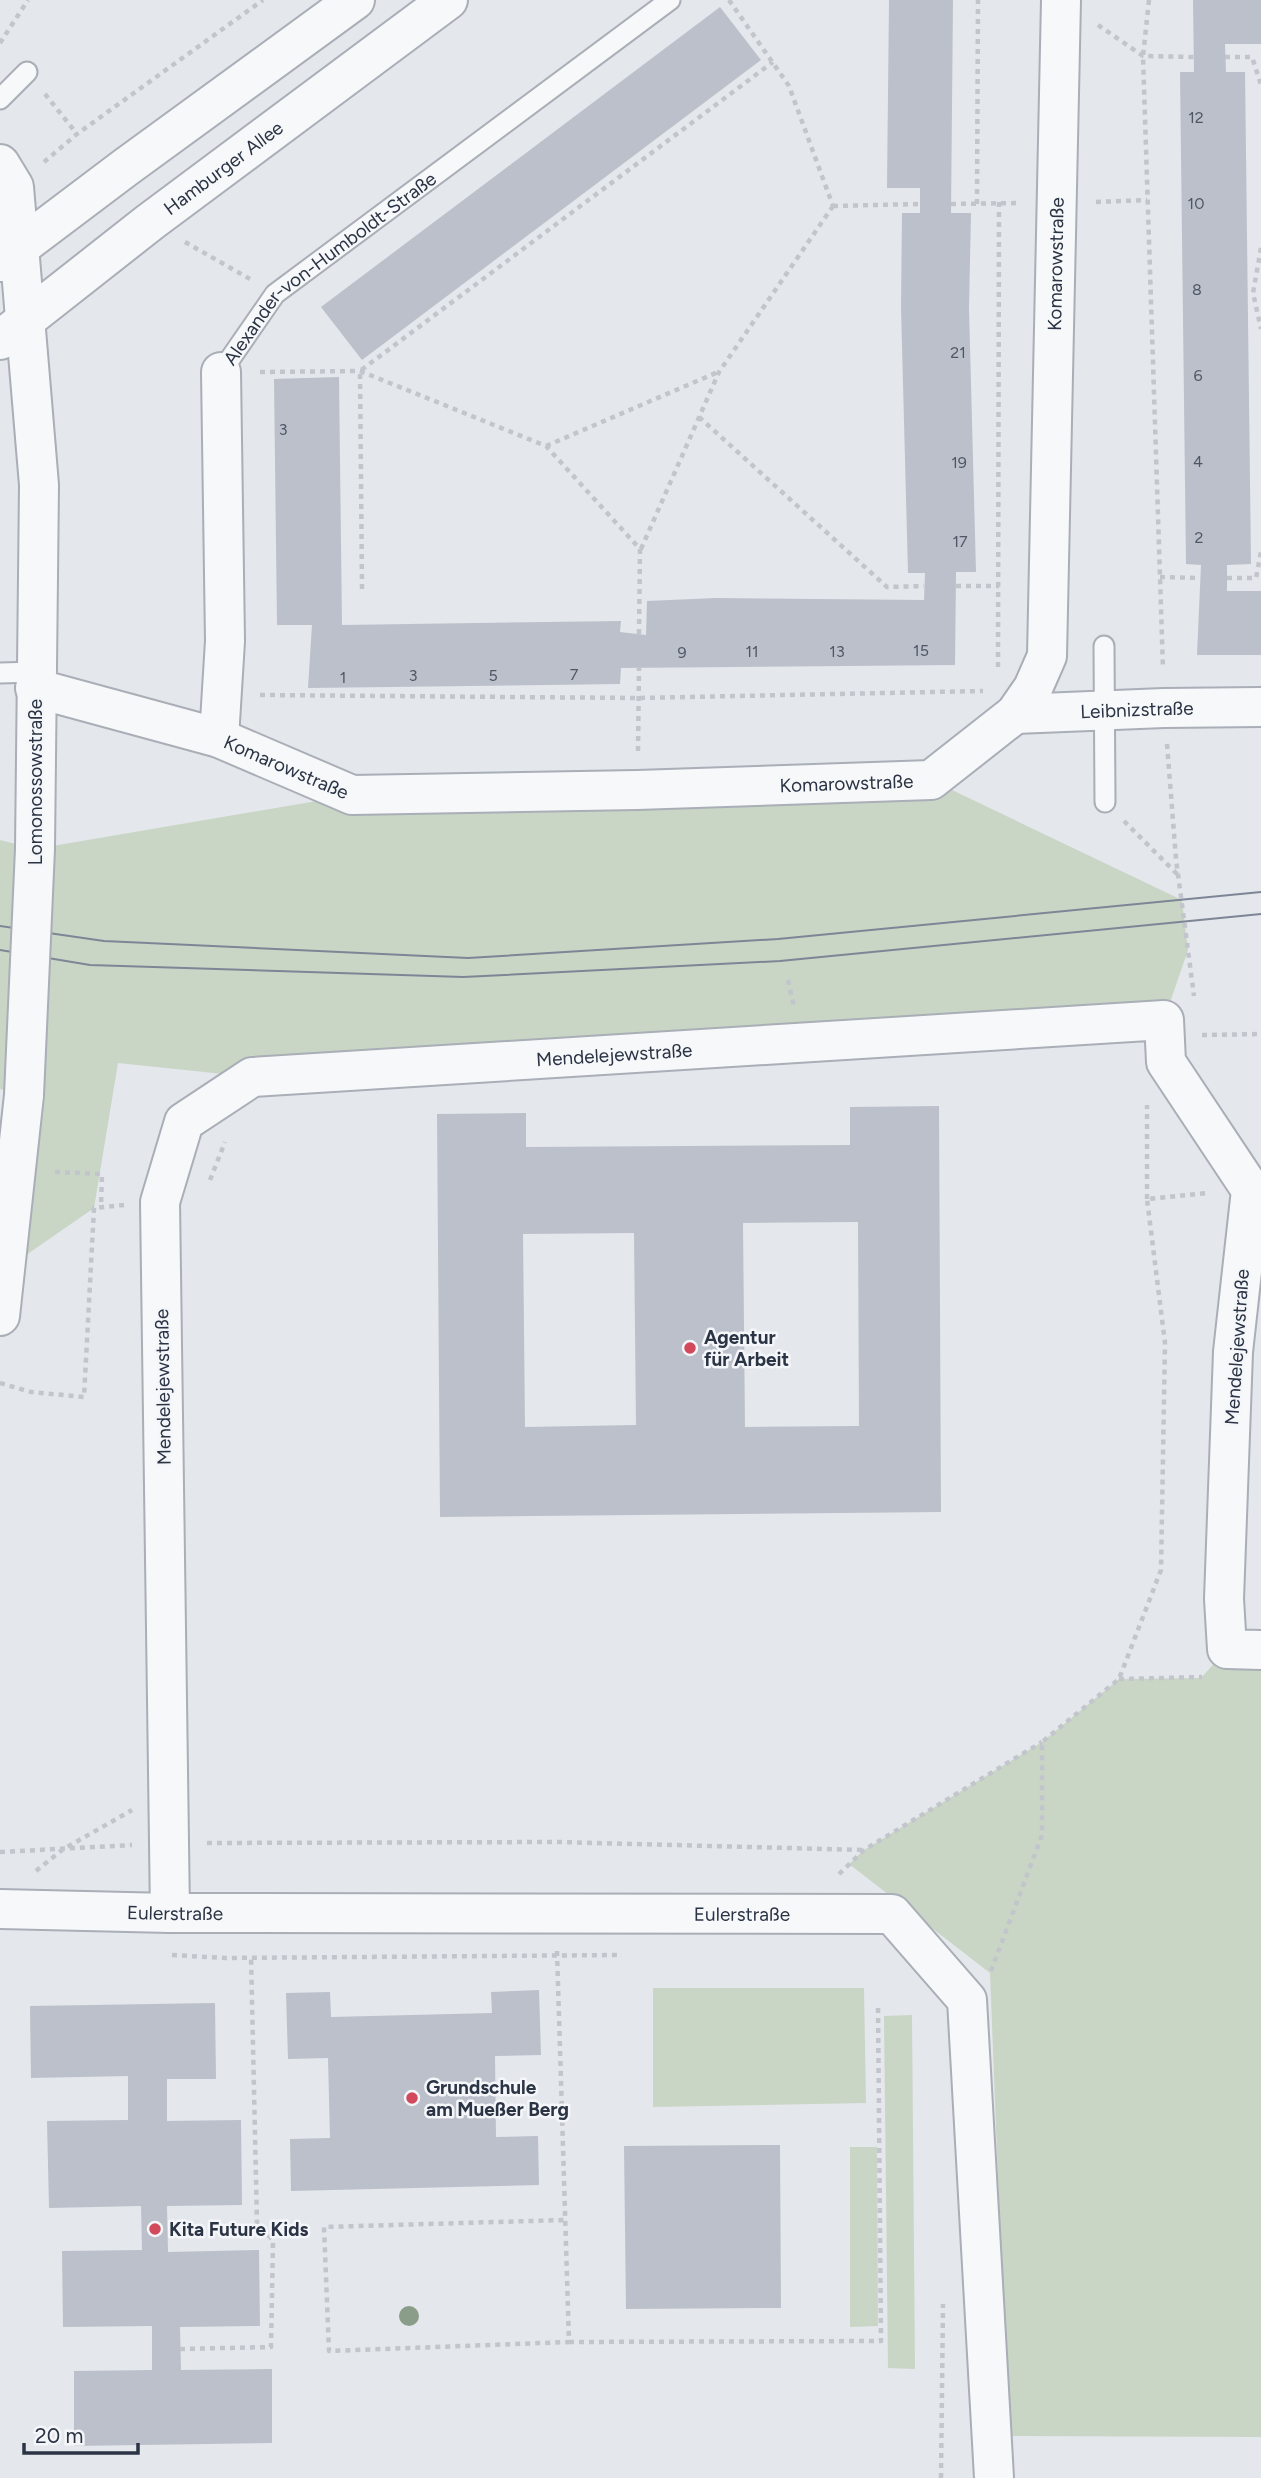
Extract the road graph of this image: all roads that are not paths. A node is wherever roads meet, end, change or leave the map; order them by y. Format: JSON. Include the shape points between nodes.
{"nodes":[{"id":1,"x":355,"y":0,"type":"edge"},
{"id":2,"x":448,"y":0,"type":"edge"},
{"id":3,"x":670,"y":0,"type":"edge"},
{"id":4,"x":1061,"y":0,"type":"edge"},
{"id":5,"x":27,"y":72,"type":"dead end"},
{"id":6,"x":0,"y":99,"type":"edge"},
{"id":7,"x":7,"y":176,"type":"edge"},
{"id":8,"x":10,"y":255,"type":"edge"},
{"id":9,"x":13,"y":330,"type":"edge"},
{"id":10,"x":220,"y":372,"type":"joint"},
{"id":11,"x":1104,"y":646,"type":"dead end"},
{"id":12,"x":24,"y":677,"type":"edge"},
{"id":13,"x":1016,"y":698,"type":"junction"},
{"id":14,"x":1261,"y":707,"type":"edge"},
{"id":15,"x":1104,"y":710,"type":"junction"},
{"id":16,"x":219,"y":738,"type":"junction"},
{"id":17,"x":1105,"y":802,"type":"road end"},
{"id":18,"x":1,"y":1308,"type":"edge"},
{"id":19,"x":1244,"y":1650,"type":"edge"},
{"id":20,"x":0,"y":1909,"type":"edge"},
{"id":21,"x":170,"y":1913,"type":"junction"},
{"id":22,"x":994,"y":2478,"type":"edge"}],
"edges":[{"from":1,"to":8,"type":"street"},
{"from":2,"to":9,"type":"street","name":"Hamburger Allee"},
{"from":3,"to":10,"type":"lane","name":"Alexander-von-Humboldt-Straße","via":[[275,294]]},
{"from":4,"to":13,"type":"street","name":"Komarowstraße","via":[[1047,656]]},
{"from":5,"to":6,"type":"lane"},
{"from":7,"to":8,"type":"street"},
{"from":8,"to":9,"type":"street","name":"Lomonossowstraße"},
{"from":9,"to":12,"type":"street","name":"Lomonossowstraße","via":[[39,485]]},
{"from":10,"to":16,"type":"street","name":"Alexander-von-Humboldt-Straße","via":[[225,641]]},
{"from":11,"to":15,"type":"lane"},
{"from":12,"to":16,"type":"street","name":"Komarowstraße"},
{"from":12,"to":18,"type":"street","name":"Lomonossowstraße","bridge":true,"via":[[35,849],[24,1095]]},
{"from":13,"to":15,"type":"street","name":"Leibnizstraße"},
{"from":13,"to":16,"type":"street","name":"Komarowstraße","via":[[931,780],[352,796]]},
{"from":14,"to":15,"type":"street","name":"Leibnizstraße"},
{"from":15,"to":17,"type":"lane"},
{"from":19,"to":21,"type":"street","name":"Mendelejewstraße","via":[[1224,1600],[1233,1352],[1251,1189],[1166,1062],[1164,1020],[252,1076],[184,1122],[160,1202]]},
{"from":20,"to":21,"type":"street","name":"Eulerstraße"},
{"from":21,"to":22,"type":"street","name":"Eulerstraße","via":[[892,1914],[967,2000]]}]}
